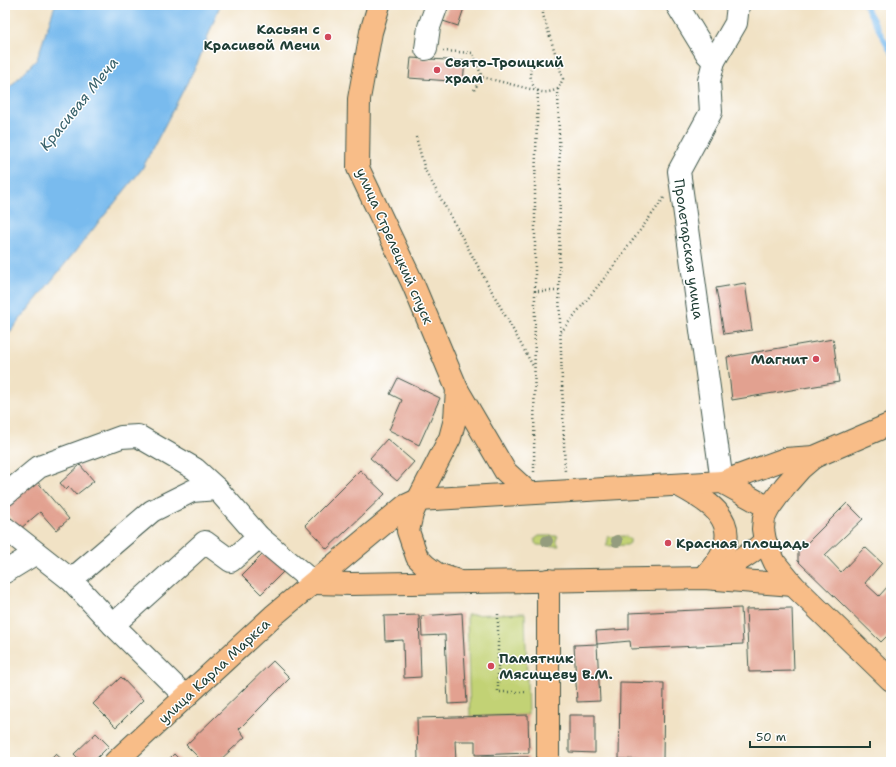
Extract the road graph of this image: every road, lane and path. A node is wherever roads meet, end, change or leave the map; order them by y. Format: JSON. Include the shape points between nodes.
{"nodes":[{"id":1,"x":379,"y":5,"type":"edge"},
{"id":2,"x":437,"y":5,"type":"edge"},
{"id":3,"x":543,"y":5,"type":"edge"},
{"id":4,"x":677,"y":5,"type":"edge"},
{"id":5,"x":738,"y":5,"type":"edge"},
{"id":6,"x":426,"y":49,"type":"joint"},
{"id":7,"x":714,"y":61,"type":"junction"},
{"id":8,"x":559,"y":65,"type":"junction"},
{"id":9,"x":482,"y":77,"type":"junction"},
{"id":10,"x":558,"y":88,"type":"junction"},
{"id":11,"x":474,"y":90,"type":"dead end"},
{"id":12,"x":538,"y":91,"type":"junction"},
{"id":13,"x":416,"y":137,"type":"dead end"},
{"id":14,"x":666,"y":196,"type":"dead end"},
{"id":15,"x":534,"y":291,"type":"junction"},
{"id":16,"x":559,"y":291,"type":"junction"},
{"id":17,"x":561,"y":332,"type":"junction"},
{"id":18,"x":534,"y":368,"type":"junction"},
{"id":19,"x":457,"y":389,"type":"junction"},
{"id":20,"x":891,"y":424,"type":"edge"},
{"id":21,"x":817,"y":456,"type":"junction"},
{"id":22,"x":722,"y":482,"type":"junction"},
{"id":23,"x":678,"y":485,"type":"junction"},
{"id":24,"x":217,"y":490,"type":"junction"},
{"id":25,"x":566,"y":491,"type":"junction"},
{"id":26,"x":532,"y":493,"type":"junction"},
{"id":27,"x":5,"y":495,"type":"edge"},
{"id":28,"x":418,"y":500,"type":"junction"},
{"id":29,"x":769,"y":508,"type":"junction"},
{"id":30,"x":5,"y":528,"type":"edge"},
{"id":31,"x":259,"y":537,"type":"junction"},
{"id":32,"x":765,"y":541,"type":"junction"},
{"id":33,"x":36,"y":553,"type":"junction"},
{"id":34,"x":5,"y":572,"type":"edge"},
{"id":35,"x":704,"y":578,"type":"junction"},
{"id":36,"x":72,"y":580,"type":"junction"},
{"id":37,"x":548,"y":580,"type":"junction"},
{"id":38,"x":460,"y":582,"type":"junction"},
{"id":39,"x":314,"y":583,"type":"junction"},
{"id":40,"x":794,"y":585,"type":"junction"},
{"id":41,"x":498,"y":614,"type":"dead end"},
{"id":42,"x":112,"y":625,"type":"junction"},
{"id":43,"x":891,"y":680,"type":"edge"},
{"id":44,"x":528,"y":692,"type":"dead end"},
{"id":45,"x":186,"y":697,"type":"junction"},
{"id":46,"x":115,"y":762,"type":"edge"},
{"id":47,"x":548,"y":762,"type":"edge"}],
"edges":[{"from":1,"to":19,"type":"main road","name":"улица Стрелецкий спуск","via":[[371,32],[360,98],[358,168],[413,284]]},
{"from":2,"to":6,"type":"street","via":[[429,27]]},
{"from":3,"to":8,"type":"path","via":[[543,15]]},
{"from":4,"to":7,"type":"street"},
{"from":5,"to":7,"type":"street","name":"Пролетарская улица","via":[[736,23]]},
{"from":6,"to":9,"type":"path","via":[[473,54]]},
{"from":7,"to":22,"type":"street","name":"Пролетарская улица","via":[[709,81],[711,112],[679,171]]},
{"from":8,"to":10,"type":"path","via":[[563,79]]},
{"from":8,"to":12,"type":"path","via":[[548,59],[537,62],[530,70],[531,83]]},
{"from":9,"to":11,"type":"path"},
{"from":9,"to":12,"type":"path"},
{"from":10,"to":12,"type":"path","via":[[548,93]]},
{"from":10,"to":16,"type":"path"},
{"from":12,"to":15,"type":"path"},
{"from":13,"to":18,"type":"path","via":[[425,170]]},
{"from":14,"to":17,"type":"path"},
{"from":15,"to":16,"type":"path"},
{"from":15,"to":18,"type":"path"},
{"from":16,"to":17,"type":"path"},
{"from":17,"to":25,"type":"path"},
{"from":18,"to":26,"type":"path"},
{"from":19,"to":26,"type":"main road","name":"улица Стрелецкий спуск","via":[[504,471]]},
{"from":19,"to":28,"type":"main road","name":"улица Стрелецкий спуск","via":[[456,419],[450,438]]},
{"from":20,"to":21,"type":"main road"},
{"from":21,"to":22,"type":"main road","via":[[785,459]]},
{"from":21,"to":29,"type":"main road","via":[[800,469]]},
{"from":22,"to":23,"type":"main road"},
{"from":22,"to":29,"type":"main road"},
{"from":23,"to":25,"type":"main road"},
{"from":23,"to":35,"type":"main road","via":[[711,504],[722,517],[726,528],[727,538],[722,554]]},
{"from":24,"to":27,"type":"street","via":[[195,469],[138,436],[121,437],[39,466]]},
{"from":24,"to":31,"type":"street"},
{"from":24,"to":36,"type":"street","via":[[192,491],[152,511]]},
{"from":25,"to":26,"type":"main road"},
{"from":26,"to":28,"type":"main road"},
{"from":28,"to":38,"type":"main road","via":[[408,531],[417,557],[437,574]]},
{"from":28,"to":39,"type":"main road","name":"улица Карла Маркса","via":[[405,506]]},
{"from":29,"to":32,"type":"main road","via":[[764,518]]},
{"from":30,"to":33,"type":"street"},
{"from":31,"to":39,"type":"street"},
{"from":31,"to":42,"type":"street","via":[[231,561],[205,542]]},
{"from":32,"to":35,"type":"main road","via":[[733,565]]},
{"from":32,"to":40,"type":"main road","via":[[775,562]]},
{"from":33,"to":34,"type":"street"},
{"from":33,"to":36,"type":"street"},
{"from":35,"to":37,"type":"main road"},
{"from":35,"to":40,"type":"main road"},
{"from":36,"to":42,"type":"street"},
{"from":37,"to":38,"type":"main road"},
{"from":37,"to":47,"type":"main road"},
{"from":38,"to":39,"type":"main road"},
{"from":39,"to":45,"type":"main road","name":"улица Карла Маркса","via":[[273,616]]},
{"from":40,"to":43,"type":"main road"},
{"from":41,"to":44,"type":"path","via":[[498,692]]},
{"from":42,"to":45,"type":"street"},
{"from":45,"to":46,"type":"main road","name":"улица Карла Маркса"}]}
